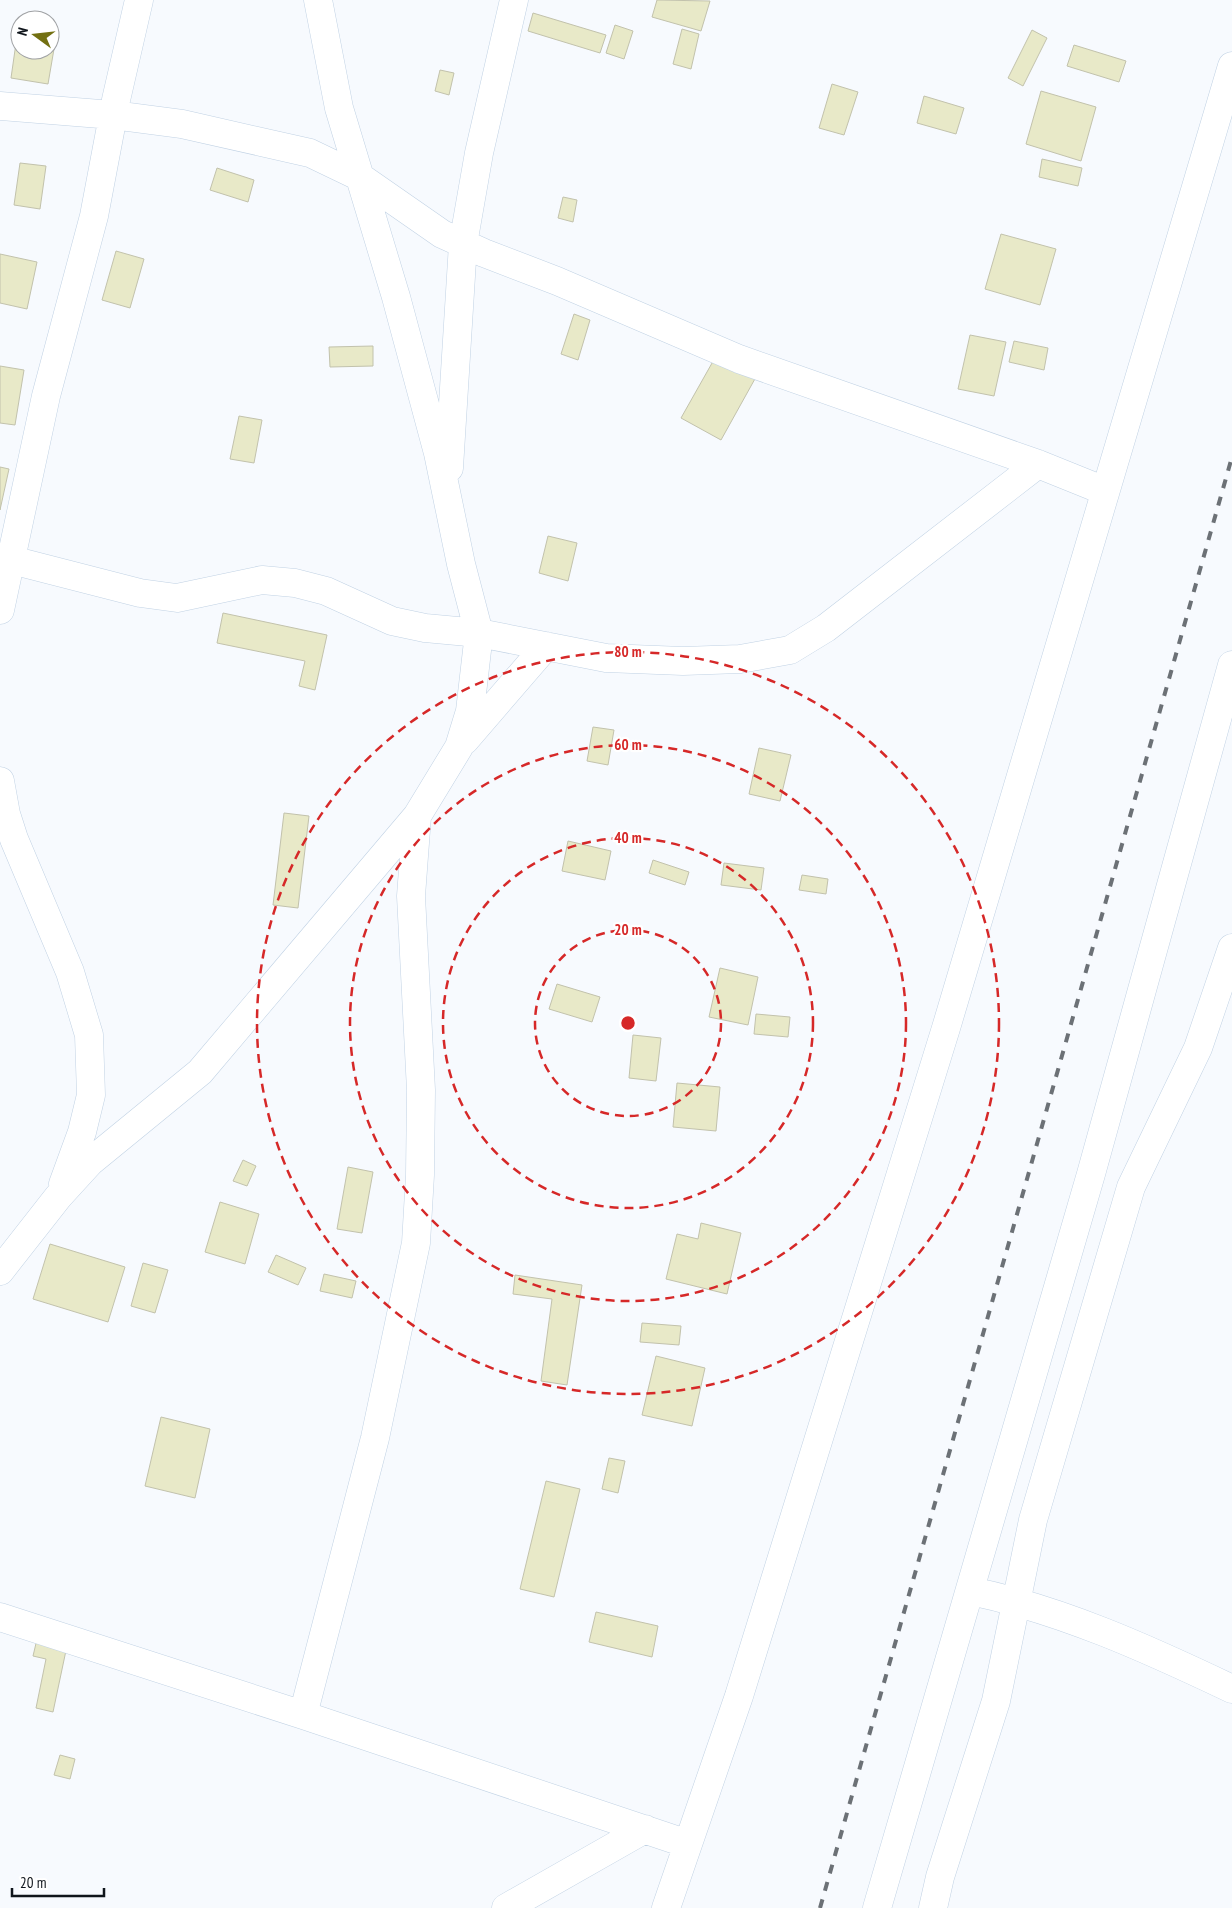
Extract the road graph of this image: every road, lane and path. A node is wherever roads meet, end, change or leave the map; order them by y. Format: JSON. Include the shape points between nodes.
{"nodes":[{"id":1,"x":139,"y":0,"type":"edge"},
{"id":2,"x":318,"y":0,"type":"edge"},
{"id":3,"x":514,"y":0,"type":"edge"},
{"id":4,"x":1232,"y":66,"type":"edge"},
{"id":5,"x":0,"y":106,"type":"edge"},
{"id":6,"x":113,"y":115,"type":"junction"},
{"id":7,"x":360,"y":177,"type":"junction"},
{"id":8,"x":463,"y":244,"type":"junction"},
{"id":9,"x":1038,"y":464,"type":"junction"},
{"id":10,"x":1105,"y":491,"type":"junction"},
{"id":11,"x":448,"y":494,"type":"junction"},
{"id":12,"x":5,"y":558,"type":"edge"},
{"id":13,"x":0,"y":610,"type":"edge"},
{"id":14,"x":479,"y":633,"type":"junction"},
{"id":15,"x":546,"y":646,"type":"junction"},
{"id":16,"x":1232,"y":666,"type":"edge"},
{"id":17,"x":459,"y":747,"type":"junction"},
{"id":18,"x":0,"y":781,"type":"edge"},
{"id":19,"x":417,"y":816,"type":"junction"},
{"id":20,"x":1232,"y":948,"type":"edge"},
{"id":21,"x":58,"y":1197,"type":"junction"},
{"id":22,"x":0,"y":1271,"type":"edge"},
{"id":23,"x":971,"y":1591,"type":"junction"},
{"id":24,"x":1016,"y":1601,"type":"junction"},
{"id":25,"x":0,"y":1617,"type":"edge"},
{"id":26,"x":1232,"y":1688,"type":"edge"},
{"id":27,"x":303,"y":1715,"type":"junction"},
{"id":28,"x":645,"y":1829,"type":"junction"},
{"id":29,"x":688,"y":1844,"type":"junction"},
{"id":30,"x":506,"y":1908,"type":"edge"},
{"id":31,"x":666,"y":1908,"type":"edge"},
{"id":32,"x":877,"y":1908,"type":"edge"},
{"id":33,"x":933,"y":1908,"type":"edge"}],
"edges":[{"from":1,"to":6,"type":"street"},
{"from":2,"to":7,"type":"street","via":[[339,108]]},
{"from":3,"to":8,"type":"street","via":[[479,153]]},
{"from":4,"to":10,"type":"street"},
{"from":5,"to":6,"type":"street"},
{"from":6,"to":7,"type":"street","via":[[182,124],[292,148]]},
{"from":6,"to":12,"type":"street","via":[[94,216]]},
{"from":7,"to":8,"type":"street","via":[[442,234]]},
{"from":7,"to":11,"type":"street"},
{"from":8,"to":9,"type":"street","via":[[739,359]]},
{"from":8,"to":11,"type":"street"},
{"from":9,"to":10,"type":"street"},
{"from":9,"to":15,"type":"street","via":[[826,628],[790,650],[740,659],[683,661],[606,658]]},
{"from":10,"to":29,"type":"street","via":[[943,1037],[739,1696]]},
{"from":11,"to":14,"type":"street","via":[[461,564]]},
{"from":12,"to":13,"type":"street"},
{"from":12,"to":14,"type":"street","via":[[140,593],[177,598],[262,580],[295,584],[326,591],[392,621]]},
{"from":14,"to":15,"type":"street"},
{"from":14,"to":17,"type":"street","via":[[470,711]]},
{"from":15,"to":17,"type":"street"},
{"from":16,"to":23,"type":"street"},
{"from":17,"to":19,"type":"street"},
{"from":18,"to":21,"type":"street","via":[[14,839],[70,972],[89,1035],[90,1096],[82,1132]]},
{"from":19,"to":21,"type":"street","via":[[200,1072],[90,1162]]},
{"from":19,"to":27,"type":"street","via":[[411,896],[421,1090],[416,1243],[375,1438]]},
{"from":20,"to":24,"type":"street","via":[[1198,1048],[1131,1187],[1033,1520]]},
{"from":21,"to":22,"type":"street"},
{"from":23,"to":24,"type":"street"},
{"from":23,"to":32,"type":"street"},
{"from":24,"to":26,"type":"street","via":[[1155,1652]]},
{"from":24,"to":33,"type":"street","via":[[996,1701]]},
{"from":25,"to":27,"type":"street"},
{"from":27,"to":28,"type":"street"},
{"from":28,"to":29,"type":"street"},
{"from":28,"to":30,"type":"street"},
{"from":29,"to":31,"type":"street"}]}
